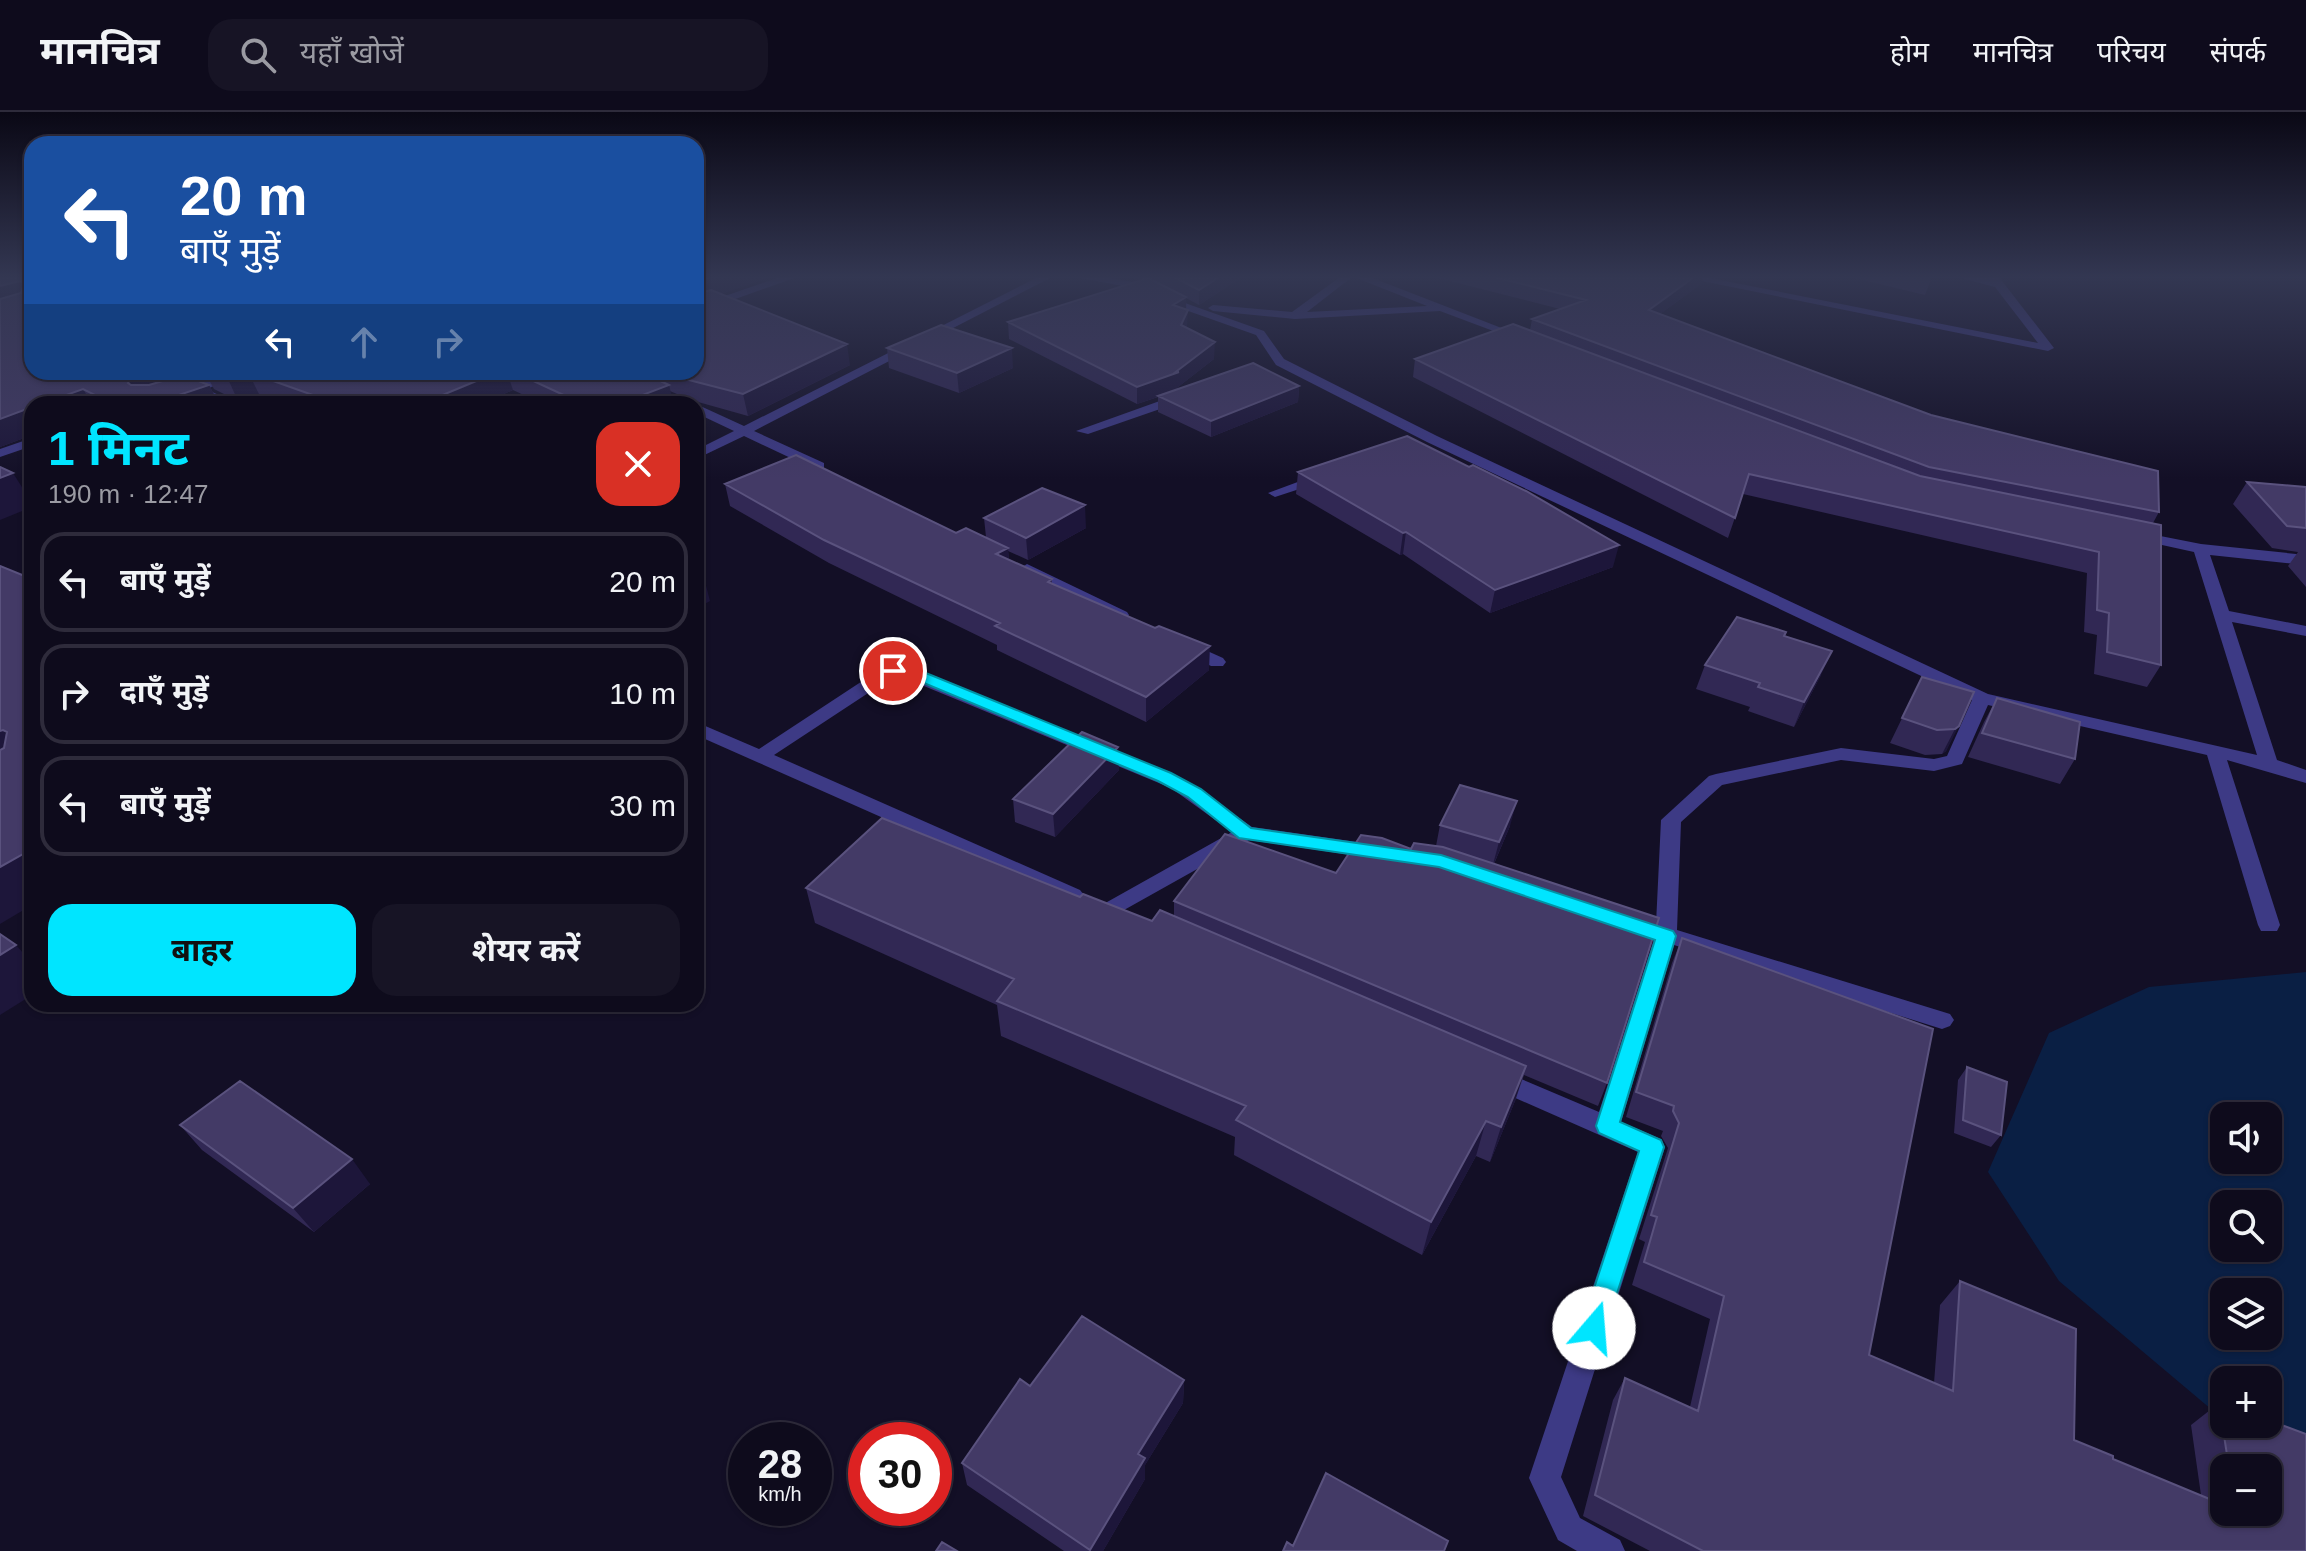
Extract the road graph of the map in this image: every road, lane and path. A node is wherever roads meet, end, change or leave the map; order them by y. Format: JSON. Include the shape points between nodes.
{"nodes":[{"id":1,"x":916,"y":344,"type":"edge"},
{"id":2,"x":1265,"y":344,"type":"edge"},
{"id":3,"x":2028,"y":344,"type":"edge"},
{"id":4,"x":2045,"y":344,"type":"edge"},
{"id":5,"x":222,"y":380,"type":"edge"},
{"id":6,"x":632,"y":380,"type":"edge"},
{"id":7,"x":194,"y":389,"type":"junction"},
{"id":8,"x":1195,"y":392,"type":"edge"},
{"id":9,"x":173,"y":396,"type":"edge"},
{"id":10,"x":212,"y":396,"type":"edge"},
{"id":11,"x":668,"y":396,"type":"edge"},
{"id":12,"x":704,"y":412,"type":"edge"},
{"id":13,"x":746,"y":431,"type":"junction"},
{"id":14,"x":1083,"y":431,"type":"dead end"},
{"id":15,"x":24,"y":445,"type":"edge"},
{"id":16,"x":704,"y":451,"type":"edge"},
{"id":17,"x":0,"y":453,"type":"edge"},
{"id":18,"x":831,"y":473,"type":"edge"},
{"id":19,"x":1332,"y":473,"type":"edge"},
{"id":20,"x":1275,"y":493,"type":"dead end"},
{"id":21,"x":2126,"y":533,"type":"edge"},
{"id":22,"x":2201,"y":549,"type":"junction"},
{"id":23,"x":2306,"y":560,"type":"edge"},
{"id":24,"x":1017,"y":564,"type":"edge"},
{"id":25,"x":2222,"y":615,"type":"junction"},
{"id":26,"x":1131,"y":620,"type":"edge"},
{"id":27,"x":2306,"y":631,"type":"edge"},
{"id":28,"x":1174,"y":641,"type":"edge"},
{"id":29,"x":1217,"y":662,"type":"dead end"},
{"id":30,"x":1982,"y":698,"type":"junction"},
{"id":31,"x":704,"y":732,"type":"edge"},
{"id":32,"x":2215,"y":752,"type":"junction"},
{"id":33,"x":759,"y":757,"type":"junction"},
{"id":34,"x":2269,"y":764,"type":"junction"},
{"id":35,"x":2306,"y":777,"type":"edge"},
{"id":36,"x":1246,"y":833,"type":"junction"},
{"id":37,"x":1396,"y":855,"type":"edge"},
{"id":38,"x":1108,"y":911,"type":"junction"},
{"id":39,"x":1606,"y":916,"type":"edge"},
{"id":40,"x":1137,"y":923,"type":"edge"},
{"id":41,"x":2269,"y":925,"type":"dead end"},
{"id":42,"x":1666,"y":936,"type":"junction"},
{"id":43,"x":1942,"y":1020,"type":"dead end"},
{"id":44,"x":1475,"y":1069,"type":"edge"},
{"id":45,"x":1607,"y":1126,"type":"junction"},
{"id":46,"x":1609,"y":1551,"type":"edge"}],
"edges":[{"from":1,"to":13,"type":"street"},
{"from":2,"to":30,"type":"street","via":[[1273,364],[1424,441]]},
{"from":3,"to":4,"type":"street","via":[[2048,348]]},
{"from":5,"to":7,"type":"street"},
{"from":6,"to":11,"type":"street"},
{"from":7,"to":9,"type":"street"},
{"from":7,"to":10,"type":"street"},
{"from":8,"to":14,"type":"street"},
{"from":12,"to":13,"type":"street"},
{"from":13,"to":16,"type":"street"},
{"from":13,"to":18,"type":"street"},
{"from":15,"to":17,"type":"street"},
{"from":19,"to":20,"type":"street"},
{"from":21,"to":22,"type":"street"},
{"from":22,"to":23,"type":"street"},
{"from":22,"to":25,"type":"street"},
{"from":24,"to":26,"type":"street"},
{"from":25,"to":27,"type":"street"},
{"from":25,"to":34,"type":"street"},
{"from":28,"to":29,"type":"street"},
{"from":30,"to":32,"type":"street"},
{"from":30,"to":42,"type":"street","via":[[1955,760],[1934,765],[1841,754],[1716,780],[1671,820]]},
{"from":31,"to":33,"type":"street"},
{"from":32,"to":34,"type":"street"},
{"from":32,"to":41,"type":"street"},
{"from":33,"to":36,"type":"street","via":[[882,676],[904,671],[1178,784]]},
{"from":33,"to":38,"type":"street"},
{"from":34,"to":35,"type":"street"},
{"from":36,"to":37,"type":"street"},
{"from":36,"to":38,"type":"street"},
{"from":38,"to":40,"type":"street"},
{"from":39,"to":42,"type":"street"},
{"from":42,"to":43,"type":"street"},
{"from":42,"to":45,"type":"street"},
{"from":44,"to":45,"type":"street"},
{"from":45,"to":46,"type":"street","via":[[1652,1147],[1545,1478],[1569,1529]]}]}
